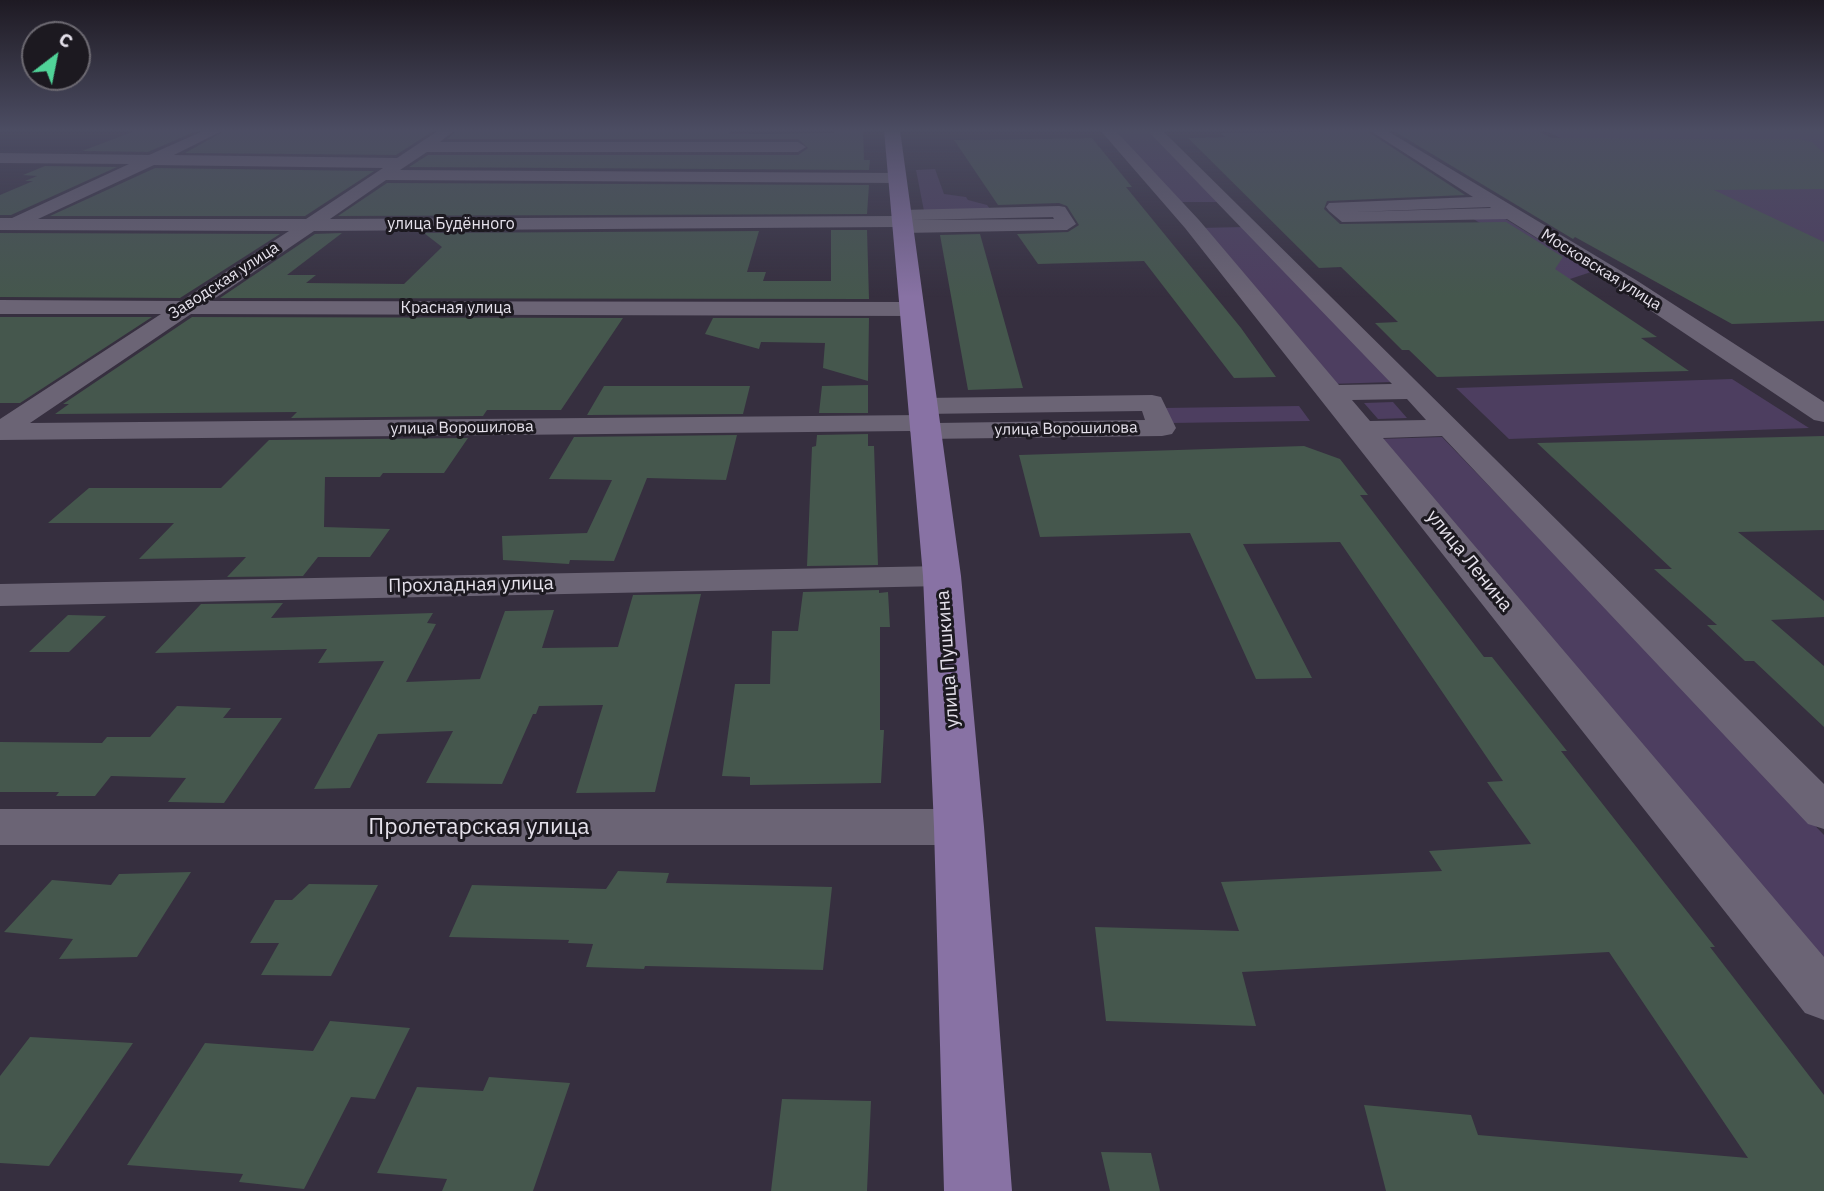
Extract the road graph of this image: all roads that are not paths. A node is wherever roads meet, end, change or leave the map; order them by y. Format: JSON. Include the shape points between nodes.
{"nodes":[{"id":1,"x":94,"y":186,"type":"edge"},
{"id":2,"x":366,"y":186,"type":"edge"},
{"id":3,"x":597,"y":186,"type":"edge"},
{"id":4,"x":898,"y":186,"type":"edge"},
{"id":5,"x":1158,"y":186,"type":"edge"},
{"id":6,"x":1209,"y":186,"type":"edge"},
{"id":7,"x":1466,"y":186,"type":"edge"},
{"id":8,"x":1502,"y":208,"type":"junction"},
{"id":9,"x":901,"y":210,"type":"junction"},
{"id":10,"x":310,"y":225,"type":"junction"},
{"id":11,"x":4,"y":226,"type":"edge"},
{"id":12,"x":0,"y":307,"type":"edge"},
{"id":13,"x":185,"y":307,"type":"junction"},
{"id":14,"x":912,"y":309,"type":"junction"},
{"id":15,"x":1413,"y":390,"type":"junction"},
{"id":16,"x":1331,"y":393,"type":"junction"},
{"id":17,"x":1824,"y":414,"type":"edge"},
{"id":18,"x":923,"y":420,"type":"junction"},
{"id":19,"x":1450,"y":427,"type":"junction"},
{"id":20,"x":1362,"y":430,"type":"junction"},
{"id":21,"x":0,"y":432,"type":"edge"},
{"id":22,"x":942,"y":576,"type":"junction"},
{"id":23,"x":0,"y":595,"type":"edge"},
{"id":24,"x":1824,"y":812,"type":"edge"},
{"id":25,"x":0,"y":827,"type":"edge"},
{"id":26,"x":959,"y":827,"type":"junction"},
{"id":27,"x":1824,"y":996,"type":"edge"},
{"id":28,"x":978,"y":1191,"type":"edge"}],
"edges":[{"from":1,"to":11,"type":"street"},
{"from":2,"to":10,"type":"street","name":"Заводская улица"},
{"from":3,"to":9,"type":"street"},
{"from":4,"to":9,"type":"main road","name":"улица Пушкина"},
{"from":5,"to":16,"type":"street","name":"улица Ленина"},
{"from":6,"to":15,"type":"street"},
{"from":7,"to":8,"type":"street","name":"Московская улица"},
{"from":8,"to":8,"type":"street","via":[[1335,207],[1349,218]]},
{"from":8,"to":17,"type":"street","name":"Московская улица"},
{"from":9,"to":9,"type":"street","name":"улица Будённого","via":[[1067,225],[1059,211]]},
{"from":9,"to":10,"type":"street","name":"улица Будённого"},
{"from":9,"to":14,"type":"main road","name":"улица Пушкина"},
{"from":10,"to":11,"type":"street","name":"улица Будённого"},
{"from":10,"to":13,"type":"street","name":"Заводская улица"},
{"from":12,"to":13,"type":"street","name":"Красная улица"},
{"from":13,"to":14,"type":"street","name":"Красная улица"},
{"from":13,"to":21,"type":"street","name":"Заводская улица"},
{"from":14,"to":18,"type":"main road","name":"улица Пушкина"},
{"from":15,"to":16,"type":"street"},
{"from":15,"to":19,"type":"street"},
{"from":16,"to":20,"type":"street","name":"улица Ленина"},
{"from":18,"to":18,"type":"street","name":"улица Ворошилова","via":[[1152,403],[1162,428]]},
{"from":18,"to":21,"type":"street","name":"улица Ворошилова"},
{"from":18,"to":22,"type":"main road","name":"улица Пушкина"},
{"from":19,"to":20,"type":"street"},
{"from":19,"to":24,"type":"street"},
{"from":20,"to":27,"type":"street","name":"улица Ленина"},
{"from":22,"to":23,"type":"street","name":"Прохладная улица"},
{"from":22,"to":26,"type":"main road","name":"улица Пушкина"},
{"from":25,"to":26,"type":"street","name":"Пролетарская улица"},
{"from":26,"to":28,"type":"main road","name":"улица Пушкина"}]}
